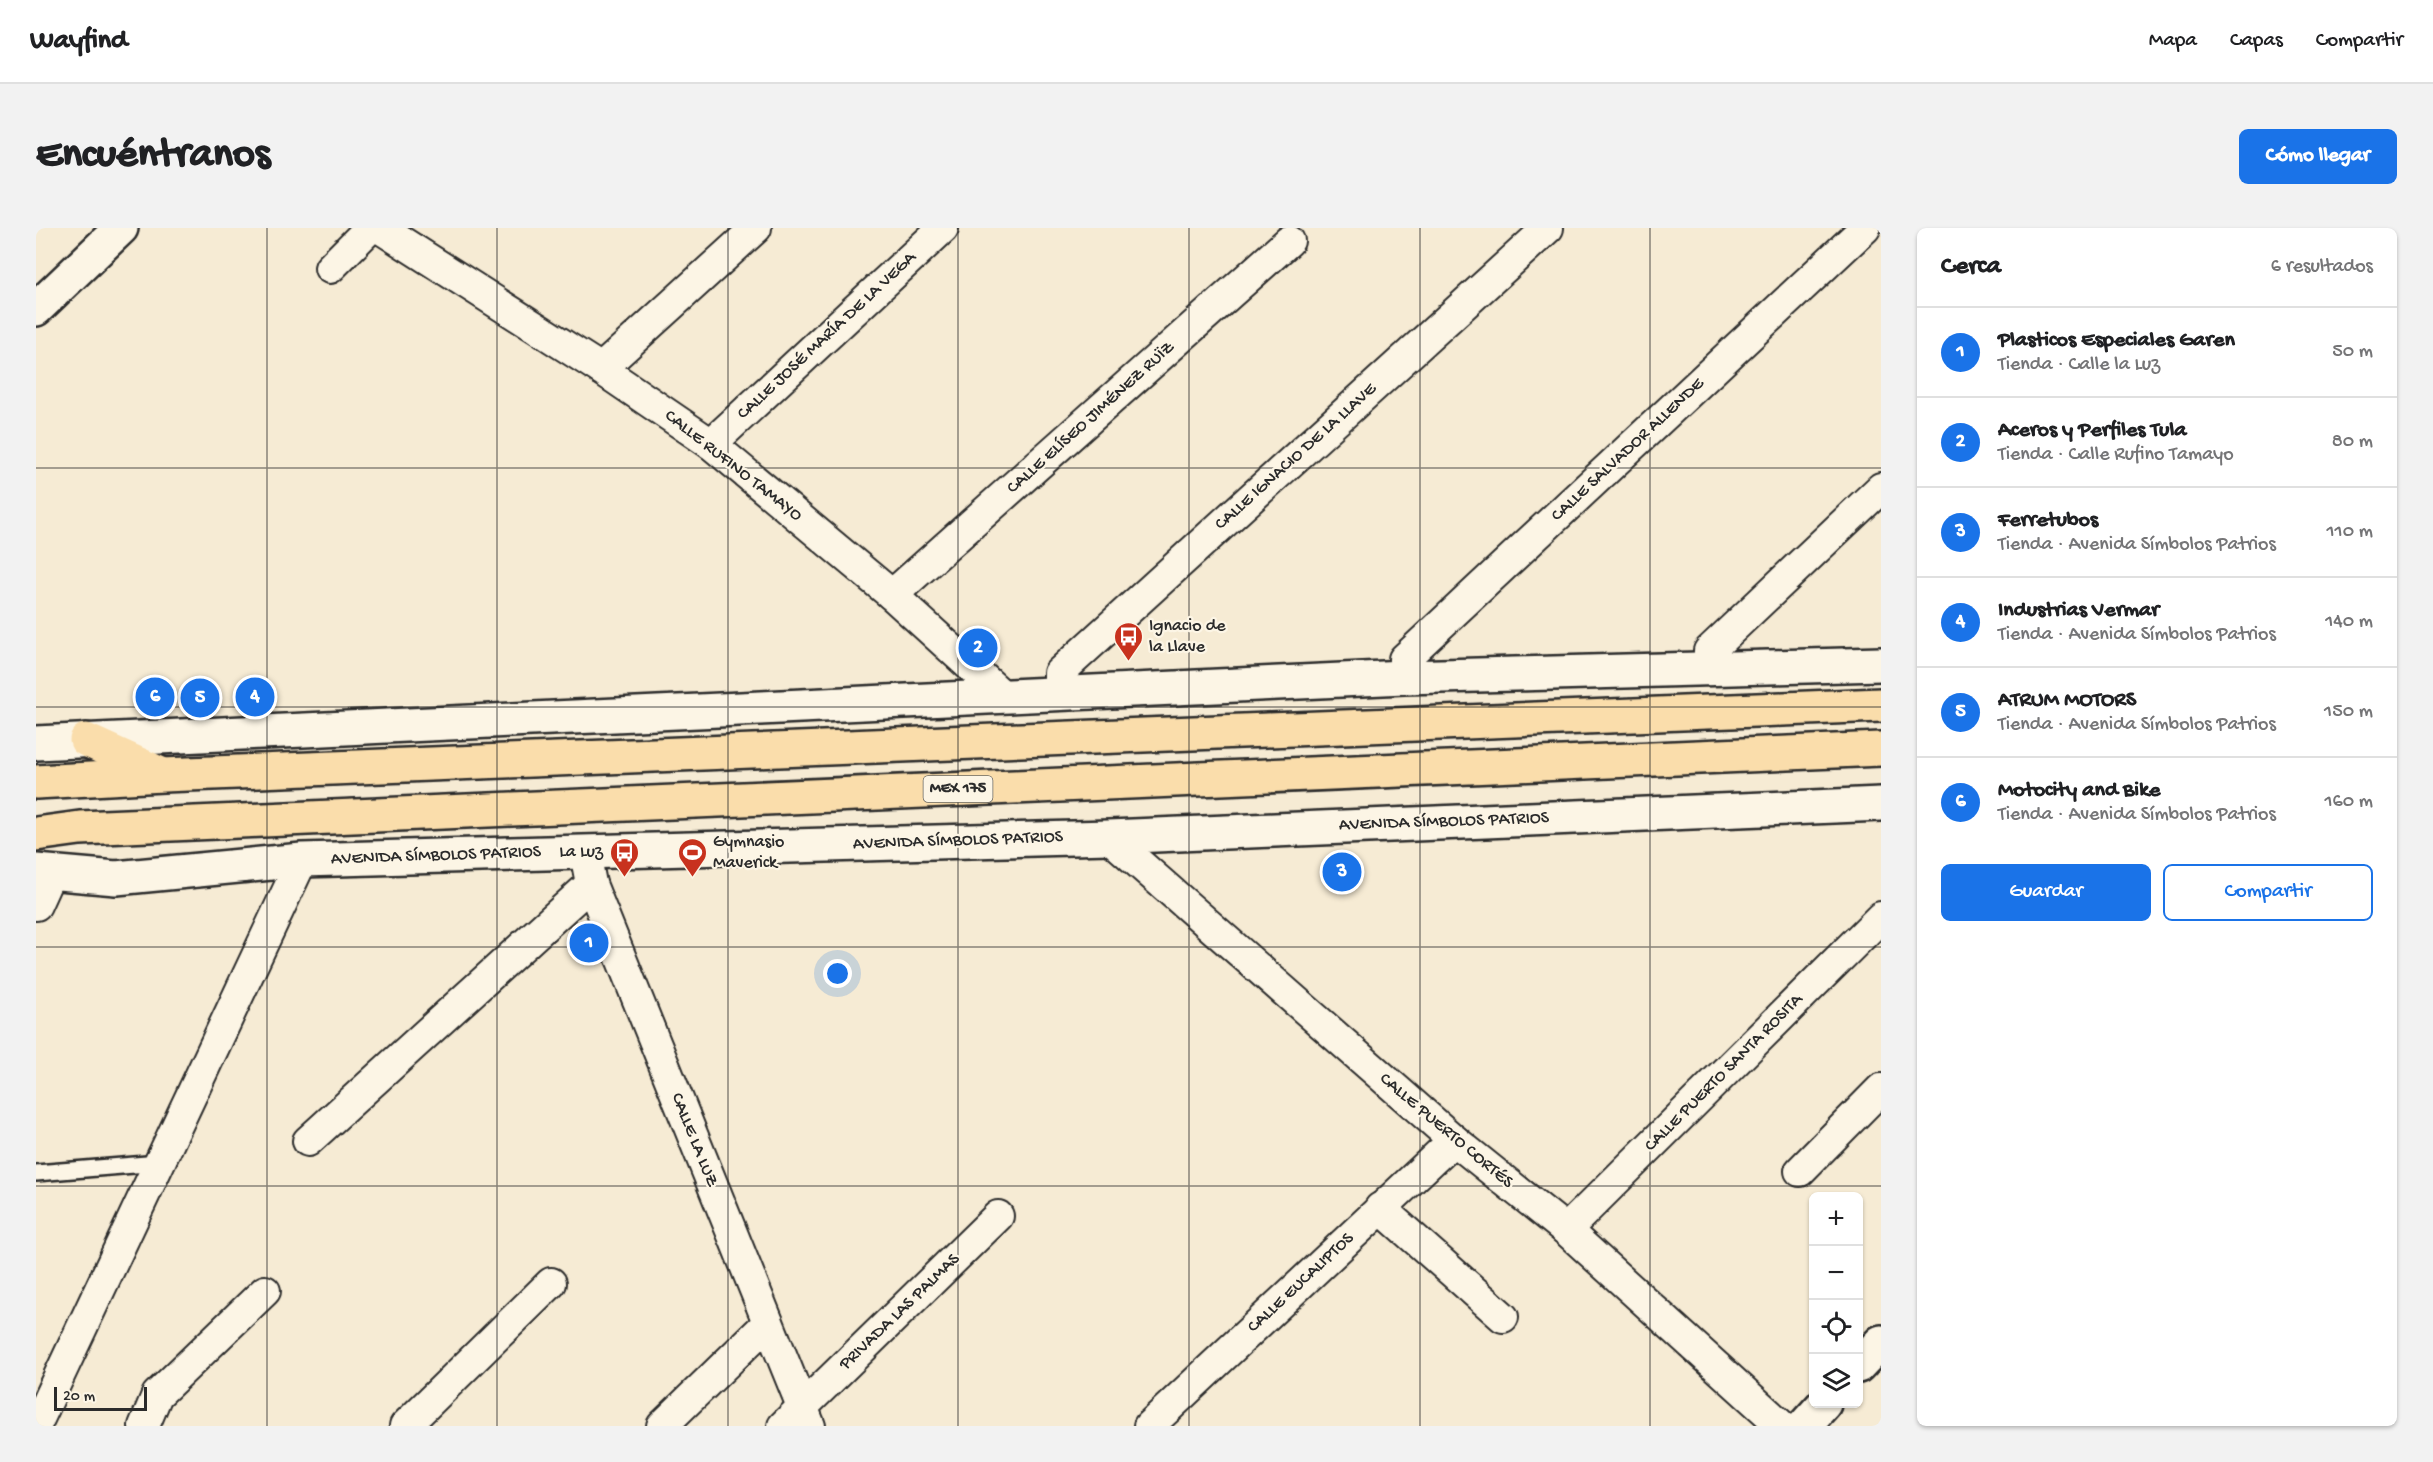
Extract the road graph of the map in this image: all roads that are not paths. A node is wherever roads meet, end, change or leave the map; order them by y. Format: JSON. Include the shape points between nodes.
{"nodes":[{"id":1,"x":122,"y":228,"type":"edge"},
{"id":2,"x":370,"y":228,"type":"edge"},
{"id":3,"x":380,"y":228,"type":"edge"},
{"id":4,"x":756,"y":228,"type":"edge"},
{"id":5,"x":944,"y":228,"type":"edge"},
{"id":6,"x":1548,"y":228,"type":"edge"},
{"id":7,"x":1865,"y":228,"type":"edge"},
{"id":8,"x":1289,"y":241,"type":"dead end"},
{"id":9,"x":330,"y":268,"type":"dead end"},
{"id":10,"x":36,"y":309,"type":"edge"},
{"id":11,"x":601,"y":369,"type":"junction"},
{"id":12,"x":711,"y":444,"type":"junction"},
{"id":13,"x":1881,"y":488,"type":"edge"},
{"id":14,"x":892,"y":595,"type":"junction"},
{"id":15,"x":1881,"y":664,"type":"edge"},
{"id":16,"x":1709,"y":668,"type":"junction"},
{"id":17,"x":1404,"y":677,"type":"junction"},
{"id":18,"x":1059,"y":692,"type":"junction"},
{"id":19,"x":1003,"y":696,"type":"junction"},
{"id":20,"x":1881,"y":705,"type":"edge"},
{"id":21,"x":86,"y":740,"type":"junction"},
{"id":22,"x":36,"y":744,"type":"edge"},
{"id":23,"x":1881,"y":749,"type":"edge"},
{"id":24,"x":163,"y":775,"type":"junction"},
{"id":25,"x":36,"y":782,"type":"edge"},
{"id":26,"x":1881,"y":804,"type":"edge"},
{"id":27,"x":36,"y":834,"type":"edge"},
{"id":28,"x":1109,"y":837,"type":"junction"},
{"id":29,"x":585,"y":852,"type":"junction"},
{"id":30,"x":302,"y":860,"type":"junction"},
{"id":31,"x":43,"y":872,"type":"edge"},
{"id":32,"x":591,"y":884,"type":"junction"},
{"id":33,"x":36,"y":905,"type":"edge"},
{"id":34,"x":1881,"y":917,"type":"edge"},
{"id":35,"x":1881,"y":1089,"type":"edge"},
{"id":36,"x":1454,"y":1140,"type":"junction"},
{"id":37,"x":308,"y":1141,"type":"dead end"},
{"id":38,"x":159,"y":1163,"type":"junction"},
{"id":39,"x":1800,"y":1171,"type":"dead end"},
{"id":40,"x":36,"y":1173,"type":"edge"},
{"id":41,"x":1380,"y":1208,"type":"junction"},
{"id":42,"x":998,"y":1216,"type":"dead end"},
{"id":43,"x":1566,"y":1230,"type":"junction"},
{"id":44,"x":551,"y":1283,"type":"dead end"},
{"id":45,"x":265,"y":1291,"type":"dead end"},
{"id":46,"x":1503,"y":1317,"type":"dead end"},
{"id":47,"x":768,"y":1323,"type":"junction"},
{"id":48,"x":1881,"y":1342,"type":"edge"},
{"id":49,"x":1863,"y":1361,"type":"edge"},
{"id":50,"x":1820,"y":1408,"type":"edge"},
{"id":51,"x":798,"y":1420,"type":"edge"},
{"id":52,"x":36,"y":1425,"type":"edge"},
{"id":53,"x":144,"y":1426,"type":"edge"},
{"id":54,"x":405,"y":1426,"type":"edge"},
{"id":55,"x":662,"y":1426,"type":"edge"},
{"id":56,"x":1149,"y":1426,"type":"edge"},
{"id":57,"x":1782,"y":1426,"type":"edge"},
{"id":58,"x":1804,"y":1426,"type":"edge"}],
"edges":[{"from":1,"to":10,"type":"street"},
{"from":2,"to":9,"type":"street"},
{"from":3,"to":11,"type":"street","name":"CALLE RUFINO TAMAYO"},
{"from":4,"to":11,"type":"street"},
{"from":5,"to":12,"type":"street","name":"CALLE JOSÉ MARÍA DE LA VEGA"},
{"from":6,"to":18,"type":"street","name":"CALLE IGNACIO DE LA LLAVE","via":[[1059,673]]},
{"from":7,"to":17,"type":"street","name":"CALLE SALVADOR ALLENDE","via":[[1404,659]]},
{"from":8,"to":14,"type":"street","name":"CALLE ELÍSEO JIMÉNEZ RUÏZ"},
{"from":11,"to":12,"type":"street","name":"CALLE RUFINO TAMAYO"},
{"from":12,"to":14,"type":"street","name":"CALLE RUFINO TAMAYO"},
{"from":13,"to":16,"type":"street","via":[[1709,651]]},
{"from":14,"to":19,"type":"street","name":"CALLE RUFINO TAMAYO"},
{"from":15,"to":16,"type":"street"},
{"from":16,"to":17,"type":"street"},
{"from":17,"to":18,"type":"street"},
{"from":18,"to":19,"type":"street"},
{"from":19,"to":21,"type":"street"},
{"from":20,"to":24,"type":"main road"},
{"from":21,"to":22,"type":"street"},
{"from":21,"to":24,"type":"main road"},
{"from":23,"to":27,"type":"main road","number":"MEX 175","via":[[80,828]]},
{"from":24,"to":25,"type":"main road"},
{"from":26,"to":28,"type":"street","name":"AVENIDA SÍMBOLOS PATRIOS"},
{"from":28,"to":29,"type":"street","name":"AVENIDA SÍMBOLOS PATRIOS"},
{"from":28,"to":36,"type":"street","name":"CALLE PUERTO CORTÉS"},
{"from":29,"to":30,"type":"street","name":"AVENIDA SÍMBOLOS PATRIOS"},
{"from":29,"to":32,"type":"street","name":"CALLE LA LUZ"},
{"from":30,"to":31,"type":"street","name":"AVENIDA SÍMBOLOS PATRIOS","via":[[117,878]]},
{"from":30,"to":38,"type":"street"},
{"from":31,"to":33,"type":"street"},
{"from":32,"to":37,"type":"street"},
{"from":32,"to":47,"type":"street","name":"CALLE LA LUZ"},
{"from":34,"to":43,"type":"street","name":"CALLE PUERTO SANTA ROSITA"},
{"from":35,"to":39,"type":"street"},
{"from":36,"to":41,"type":"street","name":"CALLE EUCALIPTOS"},
{"from":36,"to":43,"type":"street","name":"CALLE PUERTO CORTÉS"},
{"from":38,"to":40,"type":"lane"},
{"from":38,"to":52,"type":"street"},
{"from":41,"to":46,"type":"street"},
{"from":41,"to":56,"type":"street","name":"CALLE EUCALIPTOS"},
{"from":42,"to":51,"type":"street","name":"PRIVADA LAS PALMAS"},
{"from":43,"to":57,"type":"street","name":"CALLE PUERTO CORTÉS"},
{"from":44,"to":54,"type":"street"},
{"from":45,"to":53,"type":"street","via":[[157,1395]]},
{"from":47,"to":51,"type":"street","name":"CALLE LA LUZ"},
{"from":47,"to":55,"type":"street"},
{"from":48,"to":49,"type":"street"},
{"from":50,"to":58,"type":"street"}]}
